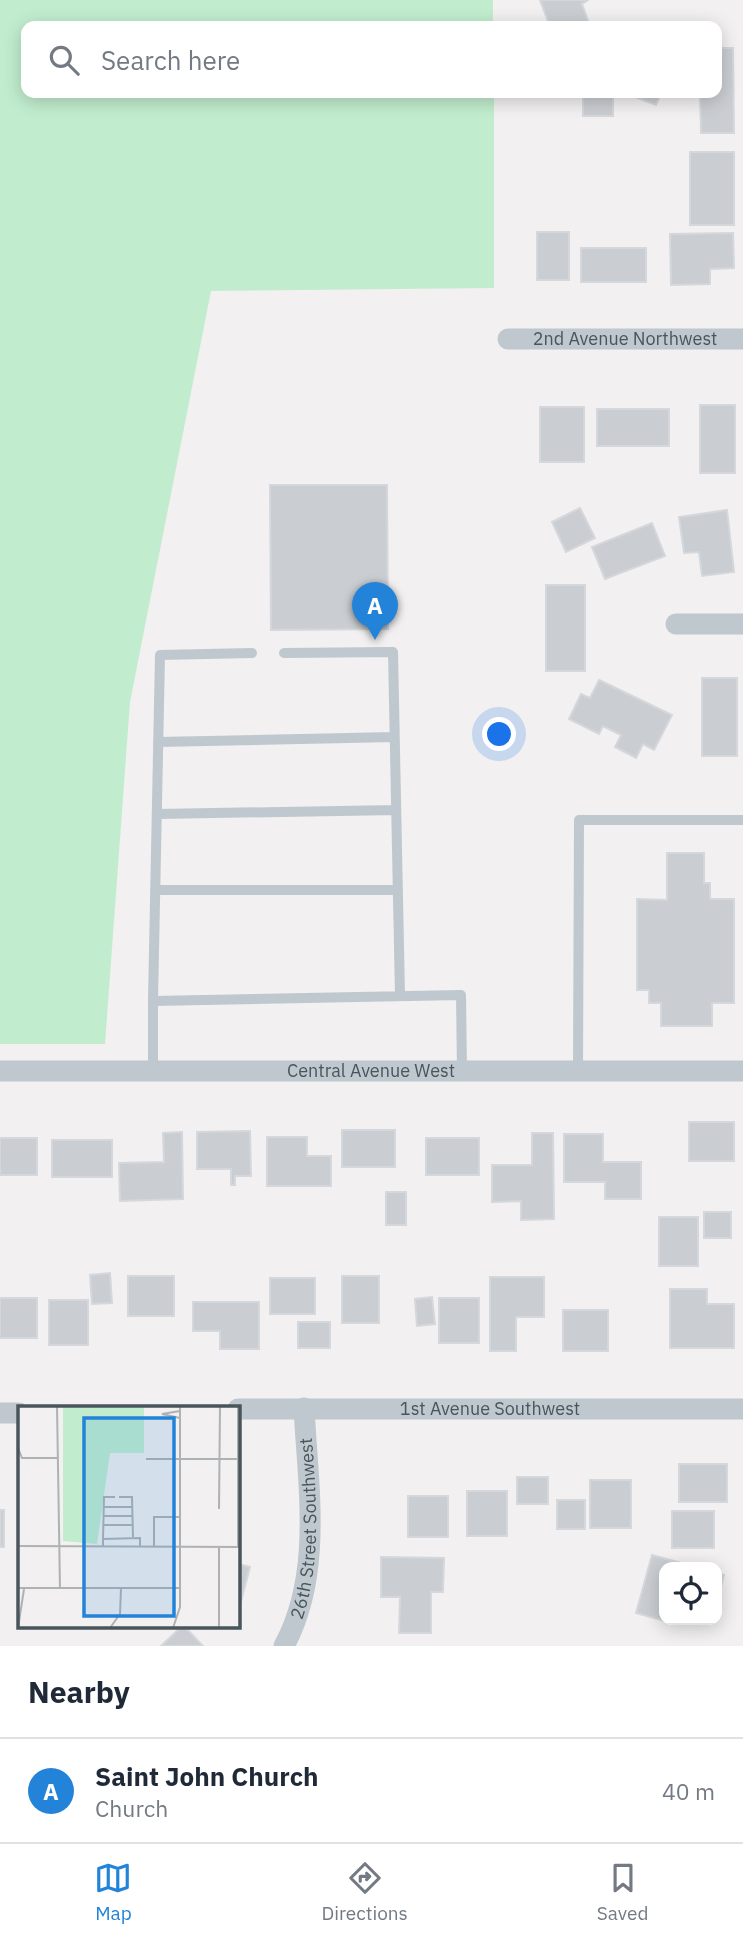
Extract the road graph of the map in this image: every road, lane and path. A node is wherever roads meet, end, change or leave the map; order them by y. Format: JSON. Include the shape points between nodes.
{"nodes":[{"id":1,"x":508,"y":339,"type":"dead end"},
{"id":2,"x":743,"y":339,"type":"edge"},
{"id":3,"x":676,"y":624,"type":"dead end"},
{"id":4,"x":743,"y":624,"type":"edge"},
{"id":5,"x":251,"y":653,"type":"dead end"},
{"id":6,"x":284,"y":653,"type":"dead end"},
{"id":7,"x":394,"y":737,"type":"junction"},
{"id":8,"x":158,"y":742,"type":"junction"},
{"id":9,"x":396,"y":810,"type":"junction"},
{"id":10,"x":157,"y":814,"type":"junction"},
{"id":11,"x":743,"y":820,"type":"edge"},
{"id":12,"x":155,"y":890,"type":"junction"},
{"id":13,"x":398,"y":890,"type":"junction"},
{"id":14,"x":401,"y":996,"type":"junction"},
{"id":15,"x":153,"y":1001,"type":"junction"},
{"id":16,"x":0,"y":1070,"type":"edge"},
{"id":17,"x":578,"y":1070,"type":"junction"},
{"id":18,"x":743,"y":1071,"type":"edge"},
{"id":19,"x":153,"y":1072,"type":"junction"},
{"id":20,"x":462,"y":1072,"type":"junction"},
{"id":21,"x":304,"y":1408,"type":"junction"},
{"id":22,"x":240,"y":1409,"type":"edge"},
{"id":23,"x":743,"y":1409,"type":"edge"},
{"id":24,"x":0,"y":1413,"type":"edge"},
{"id":25,"x":18,"y":1413,"type":"edge"},
{"id":26,"x":284,"y":1646,"type":"edge"}],
"edges":[{"from":1,"to":2,"type":"street","name":"2nd Avenue Northwest"},
{"from":3,"to":4,"type":"street"},
{"from":5,"to":8,"type":"lane","via":[[160,655]]},
{"from":6,"to":7,"type":"lane","via":[[393,652]]},
{"from":7,"to":8,"type":"lane"},
{"from":7,"to":9,"type":"lane"},
{"from":8,"to":10,"type":"lane"},
{"from":9,"to":10,"type":"lane"},
{"from":9,"to":13,"type":"lane"},
{"from":10,"to":12,"type":"lane"},
{"from":11,"to":17,"type":"lane","via":[[579,820]]},
{"from":12,"to":13,"type":"lane"},
{"from":12,"to":15,"type":"lane"},
{"from":13,"to":14,"type":"lane"},
{"from":14,"to":15,"type":"lane"},
{"from":14,"to":20,"type":"lane","via":[[461,995]]},
{"from":15,"to":19,"type":"lane"},
{"from":16,"to":19,"type":"street","name":"Central Avenue West"},
{"from":17,"to":18,"type":"street","name":"Central Avenue West"},
{"from":17,"to":20,"type":"street","name":"Central Avenue West"},
{"from":19,"to":20,"type":"street","name":"Central Avenue West"},
{"from":21,"to":22,"type":"street","name":"1st Avenue Southwest"},
{"from":21,"to":23,"type":"street","name":"1st Avenue Southwest"},
{"from":21,"to":26,"type":"street","name":"26th Street Southwest","via":[[312,1544],[296,1623]]},
{"from":24,"to":25,"type":"street"}]}
